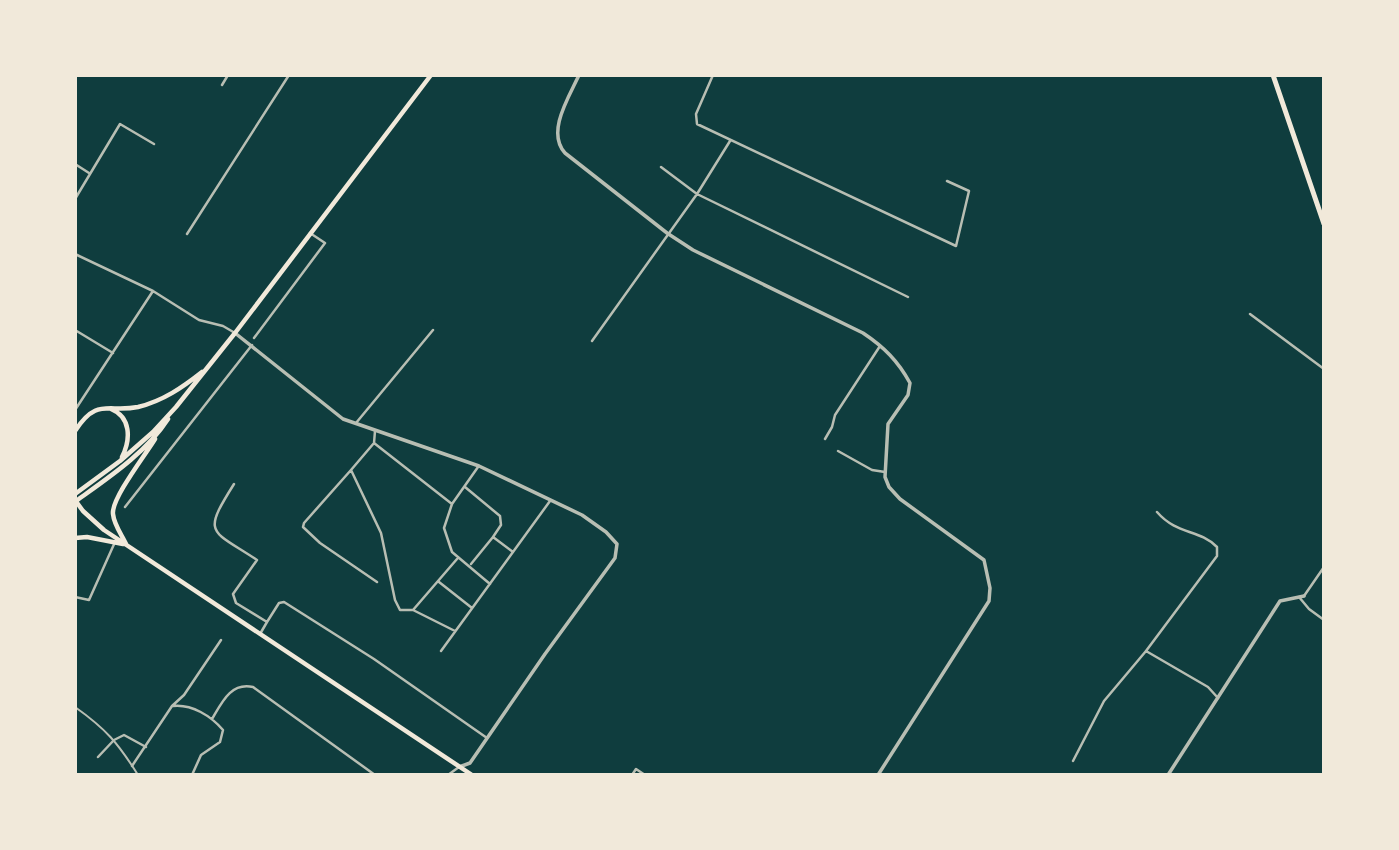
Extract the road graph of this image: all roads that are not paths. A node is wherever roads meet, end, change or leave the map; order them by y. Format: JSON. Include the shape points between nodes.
{"nodes":[{"id":1,"x":229,"y":75,"type":"edge"},
{"id":2,"x":289,"y":75,"type":"edge"},
{"id":3,"x":431,"y":75,"type":"edge"},
{"id":4,"x":579,"y":75,"type":"edge"},
{"id":5,"x":713,"y":75,"type":"edge"},
{"id":6,"x":1273,"y":75,"type":"edge"},
{"id":7,"x":222,"y":85,"type":"dead end"},
{"id":8,"x":730,"y":141,"type":"junction"},
{"id":9,"x":154,"y":144,"type":"dead end"},
{"id":10,"x":75,"y":164,"type":"edge"},
{"id":11,"x":661,"y":167,"type":"dead end"},
{"id":12,"x":89,"y":173,"type":"junction"},
{"id":13,"x":947,"y":181,"type":"dead end"},
{"id":14,"x":697,"y":194,"type":"junction"},
{"id":15,"x":75,"y":199,"type":"edge"},
{"id":16,"x":1324,"y":224,"type":"edge"},
{"id":17,"x":310,"y":233,"type":"junction"},
{"id":18,"x":667,"y":233,"type":"junction"},
{"id":19,"x":187,"y":234,"type":"dead end"},
{"id":20,"x":75,"y":254,"type":"edge"},
{"id":21,"x":153,"y":291,"type":"junction"},
{"id":22,"x":908,"y":297,"type":"dead end"},
{"id":23,"x":1250,"y":314,"type":"dead end"},
{"id":24,"x":75,"y":330,"type":"edge"},
{"id":25,"x":433,"y":330,"type":"dead end"},
{"id":26,"x":235,"y":333,"type":"junction"},
{"id":27,"x":254,"y":338,"type":"dead end"},
{"id":28,"x":592,"y":341,"type":"dead end"},
{"id":29,"x":252,"y":345,"type":"junction"},
{"id":30,"x":882,"y":346,"type":"junction"},
{"id":31,"x":113,"y":353,"type":"junction"},
{"id":32,"x":209,"y":368,"type":"junction"},
{"id":33,"x":1324,"y":369,"type":"edge"},
{"id":34,"x":107,"y":407,"type":"junction"},
{"id":35,"x":176,"y":407,"type":"junction"},
{"id":36,"x":75,"y":410,"type":"edge"},
{"id":37,"x":356,"y":423,"type":"junction"},
{"id":38,"x":375,"y":429,"type":"junction"},
{"id":39,"x":75,"y":431,"type":"edge"},
{"id":40,"x":160,"y":431,"type":"junction"},
{"id":41,"x":825,"y":439,"type":"dead end"},
{"id":42,"x":374,"y":443,"type":"junction"},
{"id":43,"x":838,"y":451,"type":"dead end"},
{"id":44,"x":120,"y":461,"type":"junction"},
{"id":45,"x":479,"y":466,"type":"junction"},
{"id":46,"x":351,"y":470,"type":"junction"},
{"id":47,"x":885,"y":472,"type":"junction"},
{"id":48,"x":234,"y":484,"type":"dead end"},
{"id":49,"x":465,"y":487,"type":"junction"},
{"id":50,"x":75,"y":494,"type":"edge"},
{"id":51,"x":77,"y":500,"type":"edge"},
{"id":52,"x":550,"y":500,"type":"junction"},
{"id":53,"x":452,"y":504,"type":"junction"},
{"id":54,"x":125,"y":507,"type":"dead end"},
{"id":55,"x":1157,"y":512,"type":"dead end"},
{"id":56,"x":493,"y":537,"type":"junction"},
{"id":57,"x":75,"y":538,"type":"edge"},
{"id":58,"x":115,"y":542,"type":"junction"},
{"id":59,"x":127,"y":545,"type":"junction"},
{"id":60,"x":513,"y":552,"type":"junction"},
{"id":61,"x":458,"y":558,"type":"junction"},
{"id":62,"x":470,"y":565,"type":"junction"},
{"id":63,"x":1324,"y":567,"type":"edge"},
{"id":64,"x":377,"y":582,"type":"dead end"},
{"id":65,"x":439,"y":582,"type":"junction"},
{"id":66,"x":490,"y":584,"type":"junction"},
{"id":67,"x":75,"y":597,"type":"edge"},
{"id":68,"x":1302,"y":597,"type":"junction"},
{"id":69,"x":472,"y":608,"type":"junction"},
{"id":70,"x":414,"y":610,"type":"junction"},
{"id":71,"x":1324,"y":620,"type":"edge"},
{"id":72,"x":267,"y":622,"type":"junction"},
{"id":73,"x":455,"y":631,"type":"junction"},
{"id":74,"x":260,"y":634,"type":"junction"},
{"id":75,"x":221,"y":640,"type":"dead end"},
{"id":76,"x":441,"y":650,"type":"dead end"},
{"id":77,"x":1146,"y":650,"type":"junction"},
{"id":78,"x":1218,"y":698,"type":"junction"},
{"id":79,"x":172,"y":706,"type":"junction"},
{"id":80,"x":75,"y":707,"type":"edge"},
{"id":81,"x":212,"y":719,"type":"junction"},
{"id":82,"x":487,"y":738,"type":"junction"},
{"id":83,"x":114,"y":740,"type":"junction"},
{"id":84,"x":146,"y":747,"type":"junction"},
{"id":85,"x":98,"y":757,"type":"dead end"},
{"id":86,"x":1073,"y":761,"type":"dead end"},
{"id":87,"x":132,"y":766,"type":"junction"},
{"id":88,"x":459,"y":766,"type":"junction"},
{"id":89,"x":138,"y":775,"type":"edge"},
{"id":90,"x":192,"y":775,"type":"edge"},
{"id":91,"x":375,"y":775,"type":"edge"},
{"id":92,"x":448,"y":775,"type":"edge"},
{"id":93,"x":472,"y":775,"type":"edge"},
{"id":94,"x":632,"y":775,"type":"edge"},
{"id":95,"x":645,"y":775,"type":"edge"},
{"id":96,"x":878,"y":775,"type":"edge"},
{"id":97,"x":1168,"y":775,"type":"edge"}],
"edges":[{"from":1,"to":7,"type":"street"},
{"from":2,"to":19,"type":"street"},
{"from":3,"to":17,"type":"main road"},
{"from":4,"to":18,"type":"street","via":[[561,117],[560,148]]},
{"from":5,"to":8,"type":"street","via":[[695,120]]},
{"from":6,"to":16,"type":"highway"},
{"from":8,"to":13,"type":"street","via":[[956,246],[969,191]]},
{"from":8,"to":14,"type":"street"},
{"from":9,"to":12,"type":"street","via":[[120,124]]},
{"from":10,"to":12,"type":"street"},
{"from":11,"to":14,"type":"street"},
{"from":12,"to":15,"type":"street"},
{"from":14,"to":18,"type":"street"},
{"from":14,"to":22,"type":"street"},
{"from":17,"to":26,"type":"main road"},
{"from":17,"to":27,"type":"street","via":[[325,243]]},
{"from":18,"to":28,"type":"street"},
{"from":18,"to":30,"type":"street"},
{"from":20,"to":21,"type":"street"},
{"from":21,"to":26,"type":"street","via":[[199,320]]},
{"from":21,"to":31,"type":"street"},
{"from":23,"to":33,"type":"street"},
{"from":24,"to":31,"type":"street"},
{"from":25,"to":37,"type":"street"},
{"from":26,"to":29,"type":"street"},
{"from":26,"to":32,"type":"main road"},
{"from":29,"to":37,"type":"street","via":[[343,419]]},
{"from":29,"to":54,"type":"street"},
{"from":30,"to":41,"type":"street","via":[[835,415]]},
{"from":30,"to":47,"type":"street","via":[[910,383],[908,395],[888,420]]},
{"from":31,"to":36,"type":"street"},
{"from":32,"to":34,"type":"main road","via":[[160,400],[136,407]]},
{"from":32,"to":35,"type":"main road"},
{"from":34,"to":39,"type":"main road","via":[[93,411]]},
{"from":34,"to":44,"type":"main road","via":[[119,412],[128,427],[127,449]]},
{"from":35,"to":40,"type":"main road"},
{"from":35,"to":44,"type":"main road"},
{"from":37,"to":38,"type":"street"},
{"from":38,"to":42,"type":"street"},
{"from":38,"to":45,"type":"street"},
{"from":40,"to":51,"type":"main road"},
{"from":40,"to":59,"type":"main road","via":[[113,506]]},
{"from":42,"to":46,"type":"street"},
{"from":42,"to":53,"type":"street"},
{"from":43,"to":47,"type":"street"},
{"from":44,"to":50,"type":"main road"},
{"from":45,"to":49,"type":"street"},
{"from":45,"to":52,"type":"street"},
{"from":46,"to":64,"type":"street","via":[[303,527]]},
{"from":46,"to":70,"type":"street","via":[[382,533],[395,600],[400,610]]},
{"from":47,"to":96,"type":"street","via":[[889,487],[900,499],[984,560],[989,601]]},
{"from":48,"to":72,"type":"street","via":[[213,525],[218,534],[257,559],[233,594],[236,603]]},
{"from":49,"to":53,"type":"street"},
{"from":49,"to":56,"type":"street","via":[[500,516],[501,525]]},
{"from":51,"to":59,"type":"main road","via":[[104,530]]},
{"from":52,"to":60,"type":"street"},
{"from":52,"to":82,"type":"street","via":[[599,526],[614,539],[618,551]]},
{"from":53,"to":61,"type":"street","via":[[444,528]]},
{"from":55,"to":77,"type":"street","via":[[1176,528],[1213,544],[1218,552]]},
{"from":56,"to":60,"type":"street"},
{"from":56,"to":62,"type":"street"},
{"from":57,"to":58,"type":"main road"},
{"from":58,"to":59,"type":"main road"},
{"from":58,"to":67,"type":"street","via":[[89,600]]},
{"from":59,"to":74,"type":"main road"},
{"from":60,"to":66,"type":"street"},
{"from":61,"to":62,"type":"street"},
{"from":61,"to":65,"type":"street"},
{"from":62,"to":66,"type":"street"},
{"from":63,"to":68,"type":"street"},
{"from":65,"to":69,"type":"street"},
{"from":65,"to":70,"type":"street"},
{"from":66,"to":69,"type":"street"},
{"from":68,"to":71,"type":"street"},
{"from":68,"to":78,"type":"street","via":[[1280,601]]},
{"from":69,"to":73,"type":"street"},
{"from":70,"to":73,"type":"street"},
{"from":72,"to":74,"type":"street"},
{"from":72,"to":82,"type":"street","via":[[284,602]]},
{"from":73,"to":76,"type":"street"},
{"from":74,"to":88,"type":"main road"},
{"from":75,"to":79,"type":"street"},
{"from":77,"to":78,"type":"street","via":[[1208,687]]},
{"from":77,"to":86,"type":"street","via":[[1104,701]]},
{"from":78,"to":97,"type":"street"},
{"from":79,"to":81,"type":"street","via":[[192,708]]},
{"from":79,"to":84,"type":"street"},
{"from":80,"to":83,"type":"lane"},
{"from":81,"to":90,"type":"street","via":[[224,734],[217,746],[201,755]]},
{"from":81,"to":91,"type":"street","via":[[229,693],[243,685],[253,687]]},
{"from":82,"to":88,"type":"street","via":[[470,763]]},
{"from":83,"to":84,"type":"street","via":[[130,736]]},
{"from":83,"to":85,"type":"street"},
{"from":83,"to":87,"type":"lane"},
{"from":84,"to":87,"type":"street"},
{"from":87,"to":89,"type":"lane"},
{"from":88,"to":92,"type":"street"},
{"from":88,"to":93,"type":"main road"},
{"from":94,"to":95,"type":"street","via":[[636,769]]}]}
